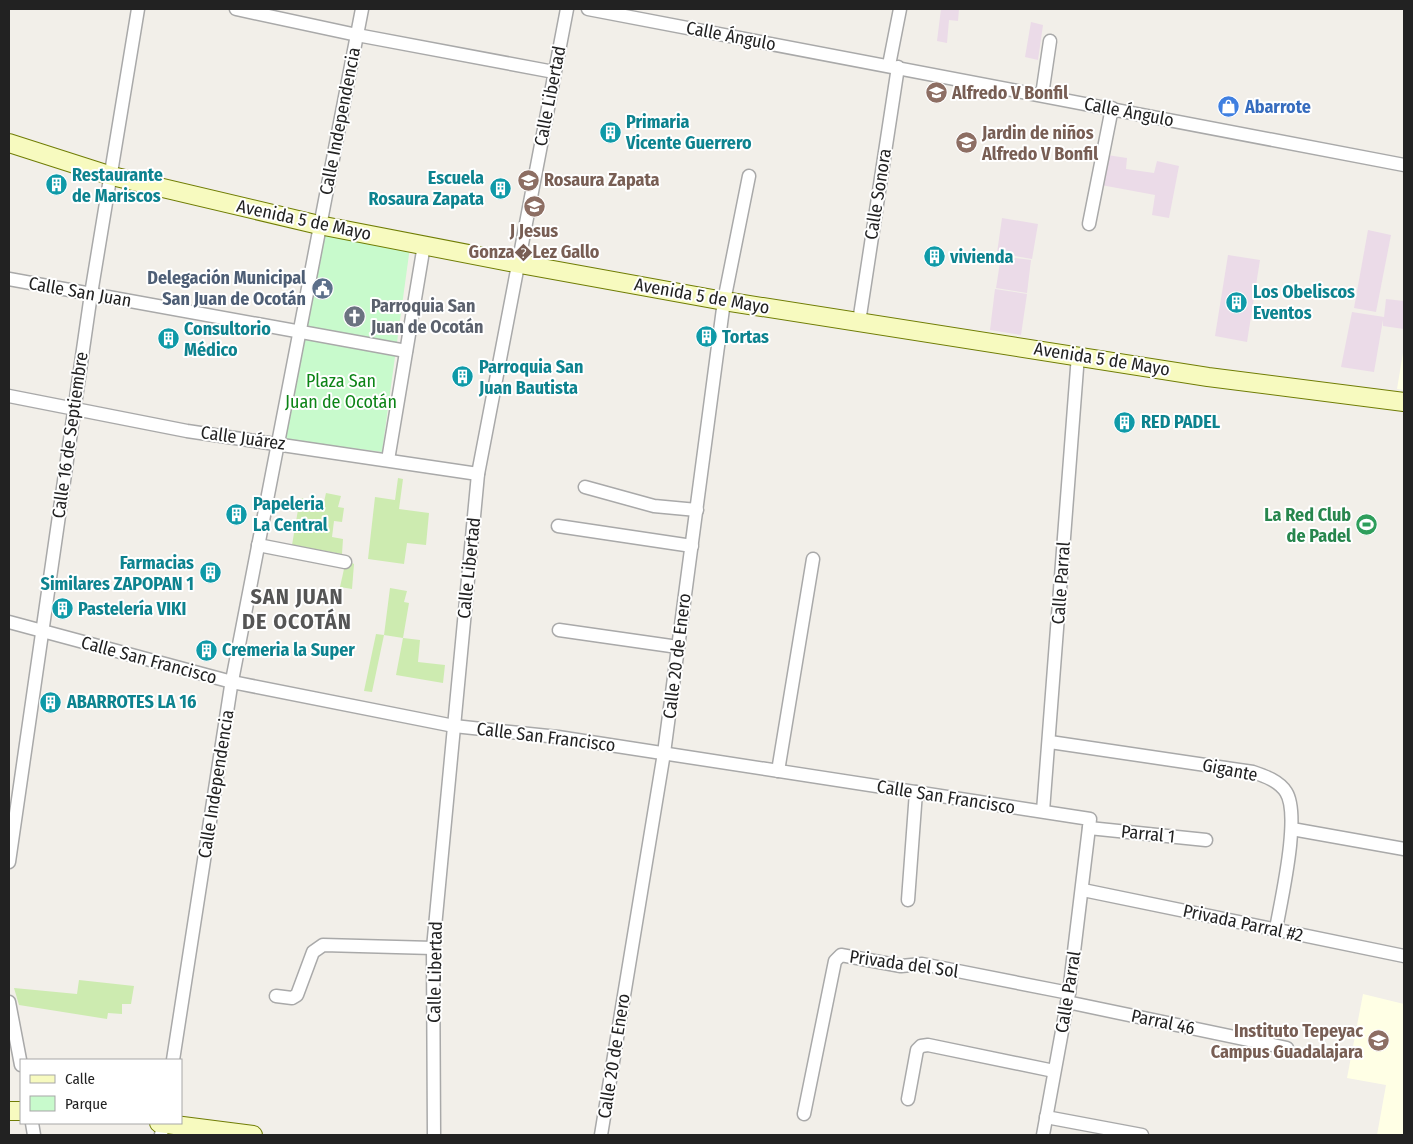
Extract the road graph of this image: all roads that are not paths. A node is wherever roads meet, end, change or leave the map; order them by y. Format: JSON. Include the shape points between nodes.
{"nodes":[{"id":1,"x":138,"y":9,"type":"edge"},
{"id":2,"x":236,"y":9,"type":"edge"},
{"id":3,"x":362,"y":9,"type":"edge"},
{"id":4,"x":568,"y":9,"type":"edge"},
{"id":5,"x":588,"y":9,"type":"edge"},
{"id":6,"x":900,"y":9,"type":"edge"},
{"id":7,"x":357,"y":35,"type":"junction"},
{"id":8,"x":1050,"y":41,"type":"dead end"},
{"id":9,"x":893,"y":66,"type":"junction"},
{"id":10,"x":554,"y":72,"type":"junction"},
{"id":11,"x":1042,"y":95,"type":"junction"},
{"id":12,"x":1112,"y":108,"type":"junction"},
{"id":13,"x":9,"y":143,"type":"edge"},
{"id":14,"x":1404,"y":165,"type":"edge"},
{"id":15,"x":112,"y":176,"type":"junction"},
{"id":16,"x":749,"y":176,"type":"dead end"},
{"id":17,"x":1089,"y":224,"type":"dead end"},
{"id":18,"x":319,"y":225,"type":"junction"},
{"id":19,"x":424,"y":245,"type":"junction"},
{"id":20,"x":520,"y":264,"type":"junction"},
{"id":21,"x":9,"y":279,"type":"edge"},
{"id":22,"x":91,"y":294,"type":"junction"},
{"id":23,"x":724,"y":301,"type":"junction"},
{"id":24,"x":859,"y":322,"type":"junction"},
{"id":25,"x":298,"y":332,"type":"junction"},
{"id":26,"x":406,"y":351,"type":"junction"},
{"id":27,"x":1078,"y":355,"type":"junction"},
{"id":28,"x":9,"y":396,"type":"edge"},
{"id":29,"x":1404,"y":402,"type":"edge"},
{"id":30,"x":75,"y":410,"type":"junction"},
{"id":31,"x":278,"y":443,"type":"junction"},
{"id":32,"x":388,"y":460,"type":"junction"},
{"id":33,"x":478,"y":474,"type":"junction"},
{"id":34,"x":585,"y":487,"type":"dead end"},
{"id":35,"x":697,"y":510,"type":"junction"},
{"id":36,"x":558,"y":526,"type":"dead end"},
{"id":37,"x":258,"y":545,"type":"junction"},
{"id":38,"x":692,"y":546,"type":"junction"},
{"id":39,"x":813,"y":559,"type":"dead end"},
{"id":40,"x":345,"y":562,"type":"dead end"},
{"id":41,"x":9,"y":622,"type":"edge"},
{"id":42,"x":559,"y":630,"type":"dead end"},
{"id":43,"x":41,"y":632,"type":"junction"},
{"id":44,"x":678,"y":647,"type":"junction"},
{"id":45,"x":232,"y":682,"type":"junction"},
{"id":46,"x":454,"y":726,"type":"junction"},
{"id":47,"x":1050,"y":742,"type":"junction"},
{"id":48,"x":664,"y":753,"type":"junction"},
{"id":49,"x":15,"y":770,"type":"edge"},
{"id":50,"x":778,"y":771,"type":"junction"},
{"id":51,"x":916,"y":792,"type":"junction"},
{"id":52,"x":1043,"y":811,"type":"junction"},
{"id":53,"x":1090,"y":823,"type":"junction"},
{"id":54,"x":1292,"y":829,"type":"junction"},
{"id":55,"x":1206,"y":840,"type":"dead end"},
{"id":56,"x":1404,"y":849,"type":"edge"},
{"id":57,"x":9,"y":862,"type":"edge"},
{"id":58,"x":1083,"y":890,"type":"junction"},
{"id":59,"x":908,"y":900,"type":"dead end"},
{"id":60,"x":1276,"y":929,"type":"junction"},
{"id":61,"x":433,"y":948,"type":"junction"},
{"id":62,"x":1404,"y":956,"type":"edge"},
{"id":63,"x":276,"y":996,"type":"dead end"},
{"id":64,"x":1068,"y":998,"type":"junction"},
{"id":65,"x":9,"y":1002,"type":"edge"},
{"id":66,"x":1288,"y":1048,"type":"dead end"},
{"id":67,"x":173,"y":1059,"type":"edge"},
{"id":68,"x":20,"y":1060,"type":"edge"},
{"id":69,"x":1054,"y":1072,"type":"junction"},
{"id":70,"x":908,"y":1099,"type":"dead end"},
{"id":71,"x":804,"y":1114,"type":"dead end"},
{"id":72,"x":1046,"y":1117,"type":"junction"},
{"id":73,"x":170,"y":1124,"type":"edge"},
{"id":74,"x":253,"y":1135,"type":"edge"},
{"id":75,"x":434,"y":1135,"type":"edge"},
{"id":76,"x":601,"y":1135,"type":"edge"},
{"id":77,"x":1043,"y":1135,"type":"edge"},
{"id":78,"x":1142,"y":1135,"type":"edge"}],
"edges":[{"from":1,"to":15,"type":"street","name":"Calle 16 de Septiembre"},
{"from":2,"to":7,"type":"street"},
{"from":3,"to":7,"type":"street","name":"Calle Independencia"},
{"from":4,"to":10,"type":"street","name":"Calle Libertad"},
{"from":5,"to":9,"type":"street","name":"Calle Ángulo"},
{"from":6,"to":9,"type":"street","name":"Calle Sonora"},
{"from":7,"to":10,"type":"street"},
{"from":7,"to":18,"type":"street","name":"Calle Independencia"},
{"from":8,"to":11,"type":"street"},
{"from":9,"to":11,"type":"street","name":"Calle Ángulo"},
{"from":9,"to":24,"type":"street","name":"Calle Sonora"},
{"from":10,"to":20,"type":"street","name":"Calle Libertad"},
{"from":11,"to":12,"type":"street","name":"Calle Ángulo"},
{"from":12,"to":14,"type":"street","name":"Calle Ángulo"},
{"from":12,"to":17,"type":"street"},
{"from":13,"to":15,"type":"main road","name":"Avenida 5 de Mayo"},
{"from":15,"to":18,"type":"main road","name":"Avenida 5 de Mayo"},
{"from":15,"to":22,"type":"street","name":"Calle 16 de Septiembre"},
{"from":16,"to":23,"type":"street","name":"Calle 20 de Enero"},
{"from":18,"to":19,"type":"main road","name":"Avenida 5 de Mayo"},
{"from":18,"to":25,"type":"street","name":"Calle Independencia"},
{"from":19,"to":20,"type":"main road","name":"Avenida 5 de Mayo"},
{"from":19,"to":26,"type":"street"},
{"from":20,"to":23,"type":"main road","name":"Avenida 5 de Mayo"},
{"from":20,"to":33,"type":"street","name":"Calle Libertad"},
{"from":21,"to":22,"type":"street","name":"Calle San Juan"},
{"from":22,"to":25,"type":"street","name":"Calle San Juan"},
{"from":22,"to":30,"type":"street","name":"Calle 16 de Septiembre"},
{"from":23,"to":24,"type":"main road","name":"Avenida 5 de Mayo"},
{"from":23,"to":35,"type":"street","name":"Calle 20 de Enero"},
{"from":24,"to":27,"type":"main road","name":"Avenida 5 de Mayo"},
{"from":25,"to":26,"type":"street","name":"Calle San Juan"},
{"from":25,"to":31,"type":"street","name":"Calle Independencia"},
{"from":26,"to":32,"type":"street"},
{"from":27,"to":29,"type":"main road","name":"Avenida 5 de Mayo","via":[[1208,377]]},
{"from":27,"to":47,"type":"street","name":"Calle Parral"},
{"from":28,"to":30,"type":"street","name":"Calle Juárez"},
{"from":30,"to":31,"type":"street","name":"Calle Juárez","via":[[187,431]]},
{"from":30,"to":43,"type":"street","name":"Calle 16 de Septiembre"},
{"from":31,"to":32,"type":"street","name":"Calle Juárez"},
{"from":31,"to":37,"type":"street","name":"Calle Independencia"},
{"from":32,"to":33,"type":"street","name":"Calle Juárez"},
{"from":33,"to":46,"type":"street","name":"Calle Libertad"},
{"from":34,"to":35,"type":"street","via":[[654,506]]},
{"from":35,"to":38,"type":"street","name":"Calle 20 de Enero"},
{"from":36,"to":38,"type":"street"},
{"from":37,"to":40,"type":"street"},
{"from":37,"to":45,"type":"street","name":"Calle Independencia"},
{"from":38,"to":44,"type":"street","name":"Calle 20 de Enero"},
{"from":39,"to":50,"type":"street"},
{"from":41,"to":43,"type":"street","name":"Calle San Francisco"},
{"from":42,"to":44,"type":"street"},
{"from":43,"to":45,"type":"street","name":"Calle San Francisco"},
{"from":43,"to":49,"type":"street","name":"Calle 16 de Septiembre"},
{"from":44,"to":48,"type":"street","name":"Calle 20 de Enero"},
{"from":45,"to":46,"type":"street","name":"Calle San Francisco"},
{"from":45,"to":67,"type":"street","name":"Calle Independencia"},
{"from":46,"to":48,"type":"street","name":"Calle San Francisco"},
{"from":46,"to":61,"type":"street","name":"Calle Libertad"},
{"from":47,"to":52,"type":"street","name":"Calle Parral"},
{"from":47,"to":54,"type":"street","name":"Gigante","via":[[1254,772],[1272,780],[1286,792]]},
{"from":48,"to":50,"type":"street","name":"Calle San Francisco"},
{"from":48,"to":76,"type":"street","name":"Calle 20 de Enero"},
{"from":49,"to":57,"type":"street","name":"Calle 16 de Septiembre"},
{"from":50,"to":51,"type":"street","name":"Calle San Francisco"},
{"from":51,"to":52,"type":"street","name":"Calle San Francisco"},
{"from":51,"to":59,"type":"street"},
{"from":52,"to":53,"type":"street","name":"Calle San Francisco"},
{"from":53,"to":55,"type":"street","name":"Parral 1"},
{"from":53,"to":58,"type":"street","name":"Calle Parral"},
{"from":54,"to":56,"type":"street"},
{"from":54,"to":60,"type":"street","name":"Gigante"},
{"from":58,"to":60,"type":"street","name":"Privada Parral #2"},
{"from":58,"to":64,"type":"street","name":"Calle Parral"},
{"from":60,"to":62,"type":"street","name":"Privada Parral #2"},
{"from":61,"to":63,"type":"street","via":[[323,945],[313,952],[297,995],[292,998]]},
{"from":61,"to":75,"type":"street","name":"Calle Libertad"},
{"from":64,"to":66,"type":"street","name":"Parral 46"},
{"from":64,"to":69,"type":"street","name":"Calle Parral"},
{"from":64,"to":71,"type":"street","name":"Privada del Sol","via":[[922,964],[901,966],[841,955],[835,961]]},
{"from":65,"to":68,"type":"street"},
{"from":69,"to":70,"type":"street","via":[[921,1046],[917,1050]]},
{"from":69,"to":72,"type":"street","name":"Calle Parral"},
{"from":72,"to":77,"type":"street","name":"Calle Parral"},
{"from":72,"to":78,"type":"street"},
{"from":73,"to":74,"type":"main road"}]}
